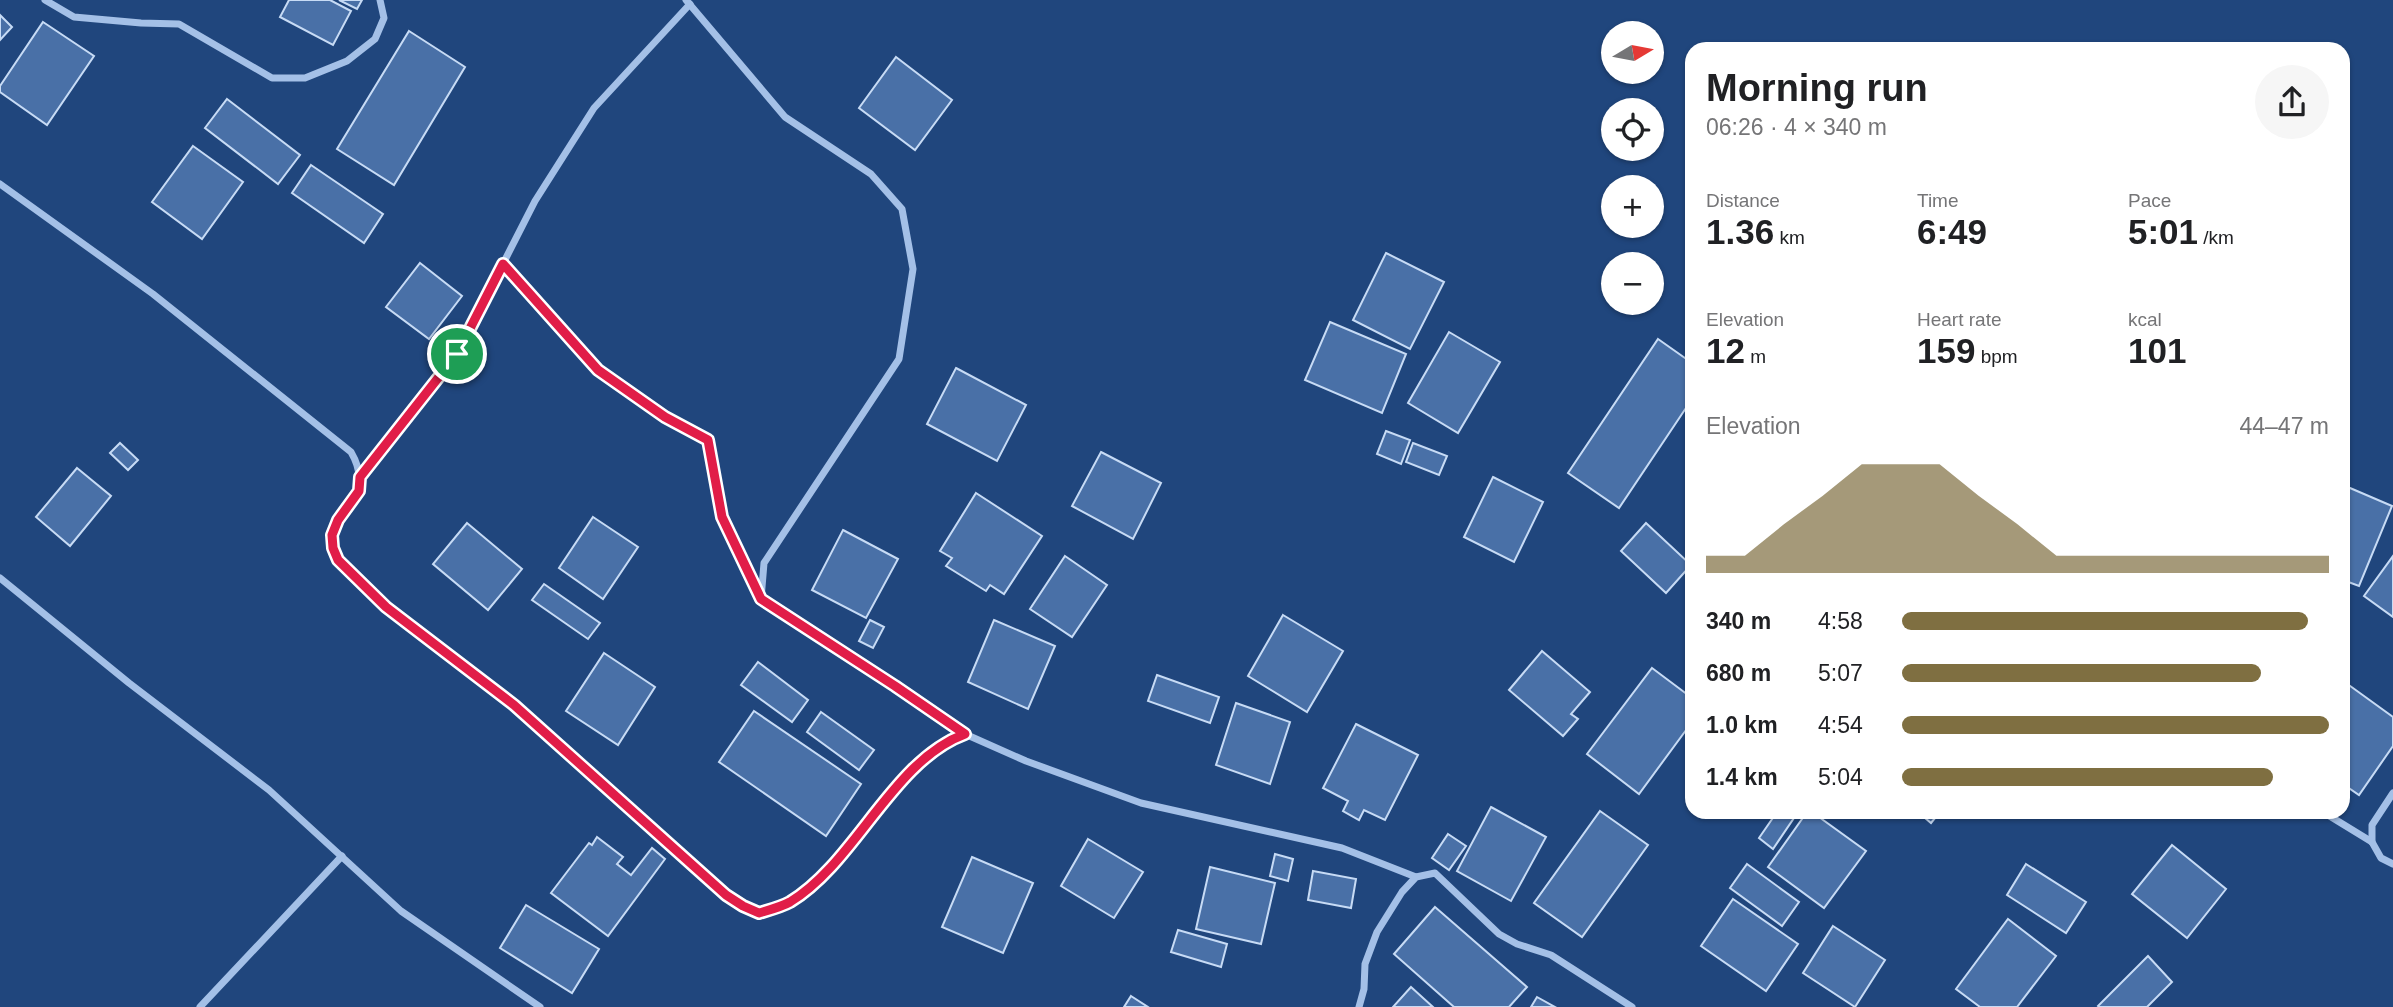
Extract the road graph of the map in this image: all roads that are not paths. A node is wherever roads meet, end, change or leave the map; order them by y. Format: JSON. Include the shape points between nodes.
{"nodes":[{"id":1,"x":46,"y":0,"type":"edge"},
{"id":2,"x":380,"y":0,"type":"edge"},
{"id":3,"x":688,"y":2,"type":"edge"},
{"id":4,"x":0,"y":184,"type":"edge"},
{"id":5,"x":503,"y":264,"type":"junction"},
{"id":6,"x":360,"y":477,"type":"junction"},
{"id":7,"x":0,"y":578,"type":"edge"},
{"id":8,"x":761,"y":599,"type":"junction"},
{"id":9,"x":965,"y":734,"type":"junction"},
{"id":10,"x":2393,"y":793,"type":"edge"},
{"id":11,"x":2334,"y":819,"type":"edge"},
{"id":12,"x":2372,"y":842,"type":"junction"},
{"id":13,"x":342,"y":856,"type":"junction"},
{"id":14,"x":2393,"y":864,"type":"edge"},
{"id":15,"x":1416,"y":877,"type":"junction"},
{"id":16,"x":200,"y":1007,"type":"edge"},
{"id":17,"x":540,"y":1007,"type":"edge"},
{"id":18,"x":1359,"y":1007,"type":"edge"},
{"id":19,"x":1632,"y":1007,"type":"edge"}],
"edges":[{"from":1,"to":2,"type":"street","via":[[74,17],[178,23],[272,78],[305,78],[347,61],[375,39],[384,18]]},
{"from":3,"to":5,"type":"street","via":[[594,108],[535,201]]},
{"from":3,"to":8,"type":"street","via":[[785,117],[872,174],[902,209],[913,269],[899,359],[764,563]]},
{"from":4,"to":6,"type":"street","via":[[153,294],[341,443],[358,464]]},
{"from":5,"to":6,"type":"street","via":[[457,354]]},
{"from":5,"to":8,"type":"street","via":[[598,370],[665,417],[708,440],[722,517]]},
{"from":6,"to":9,"type":"street","via":[[359,491],[332,535],[338,560],[386,607],[514,705],[726,895],[751,910],[759,913],[789,903],[813,884],[912,771],[949,740]]},
{"from":7,"to":13,"type":"street","via":[[269,789]]},
{"from":8,"to":9,"type":"street"},
{"from":9,"to":15,"type":"street","via":[[1141,803],[1342,848]]},
{"from":10,"to":12,"type":"street","via":[[2372,825]]},
{"from":11,"to":12,"type":"street"},
{"from":12,"to":14,"type":"street","via":[[2381,858]]},
{"from":13,"to":16,"type":"street"},
{"from":13,"to":17,"type":"street","via":[[401,911]]},
{"from":15,"to":18,"type":"street","via":[[1377,932],[1365,964]]},
{"from":15,"to":19,"type":"street","via":[[1435,873],[1499,934],[1551,955]]}]}
